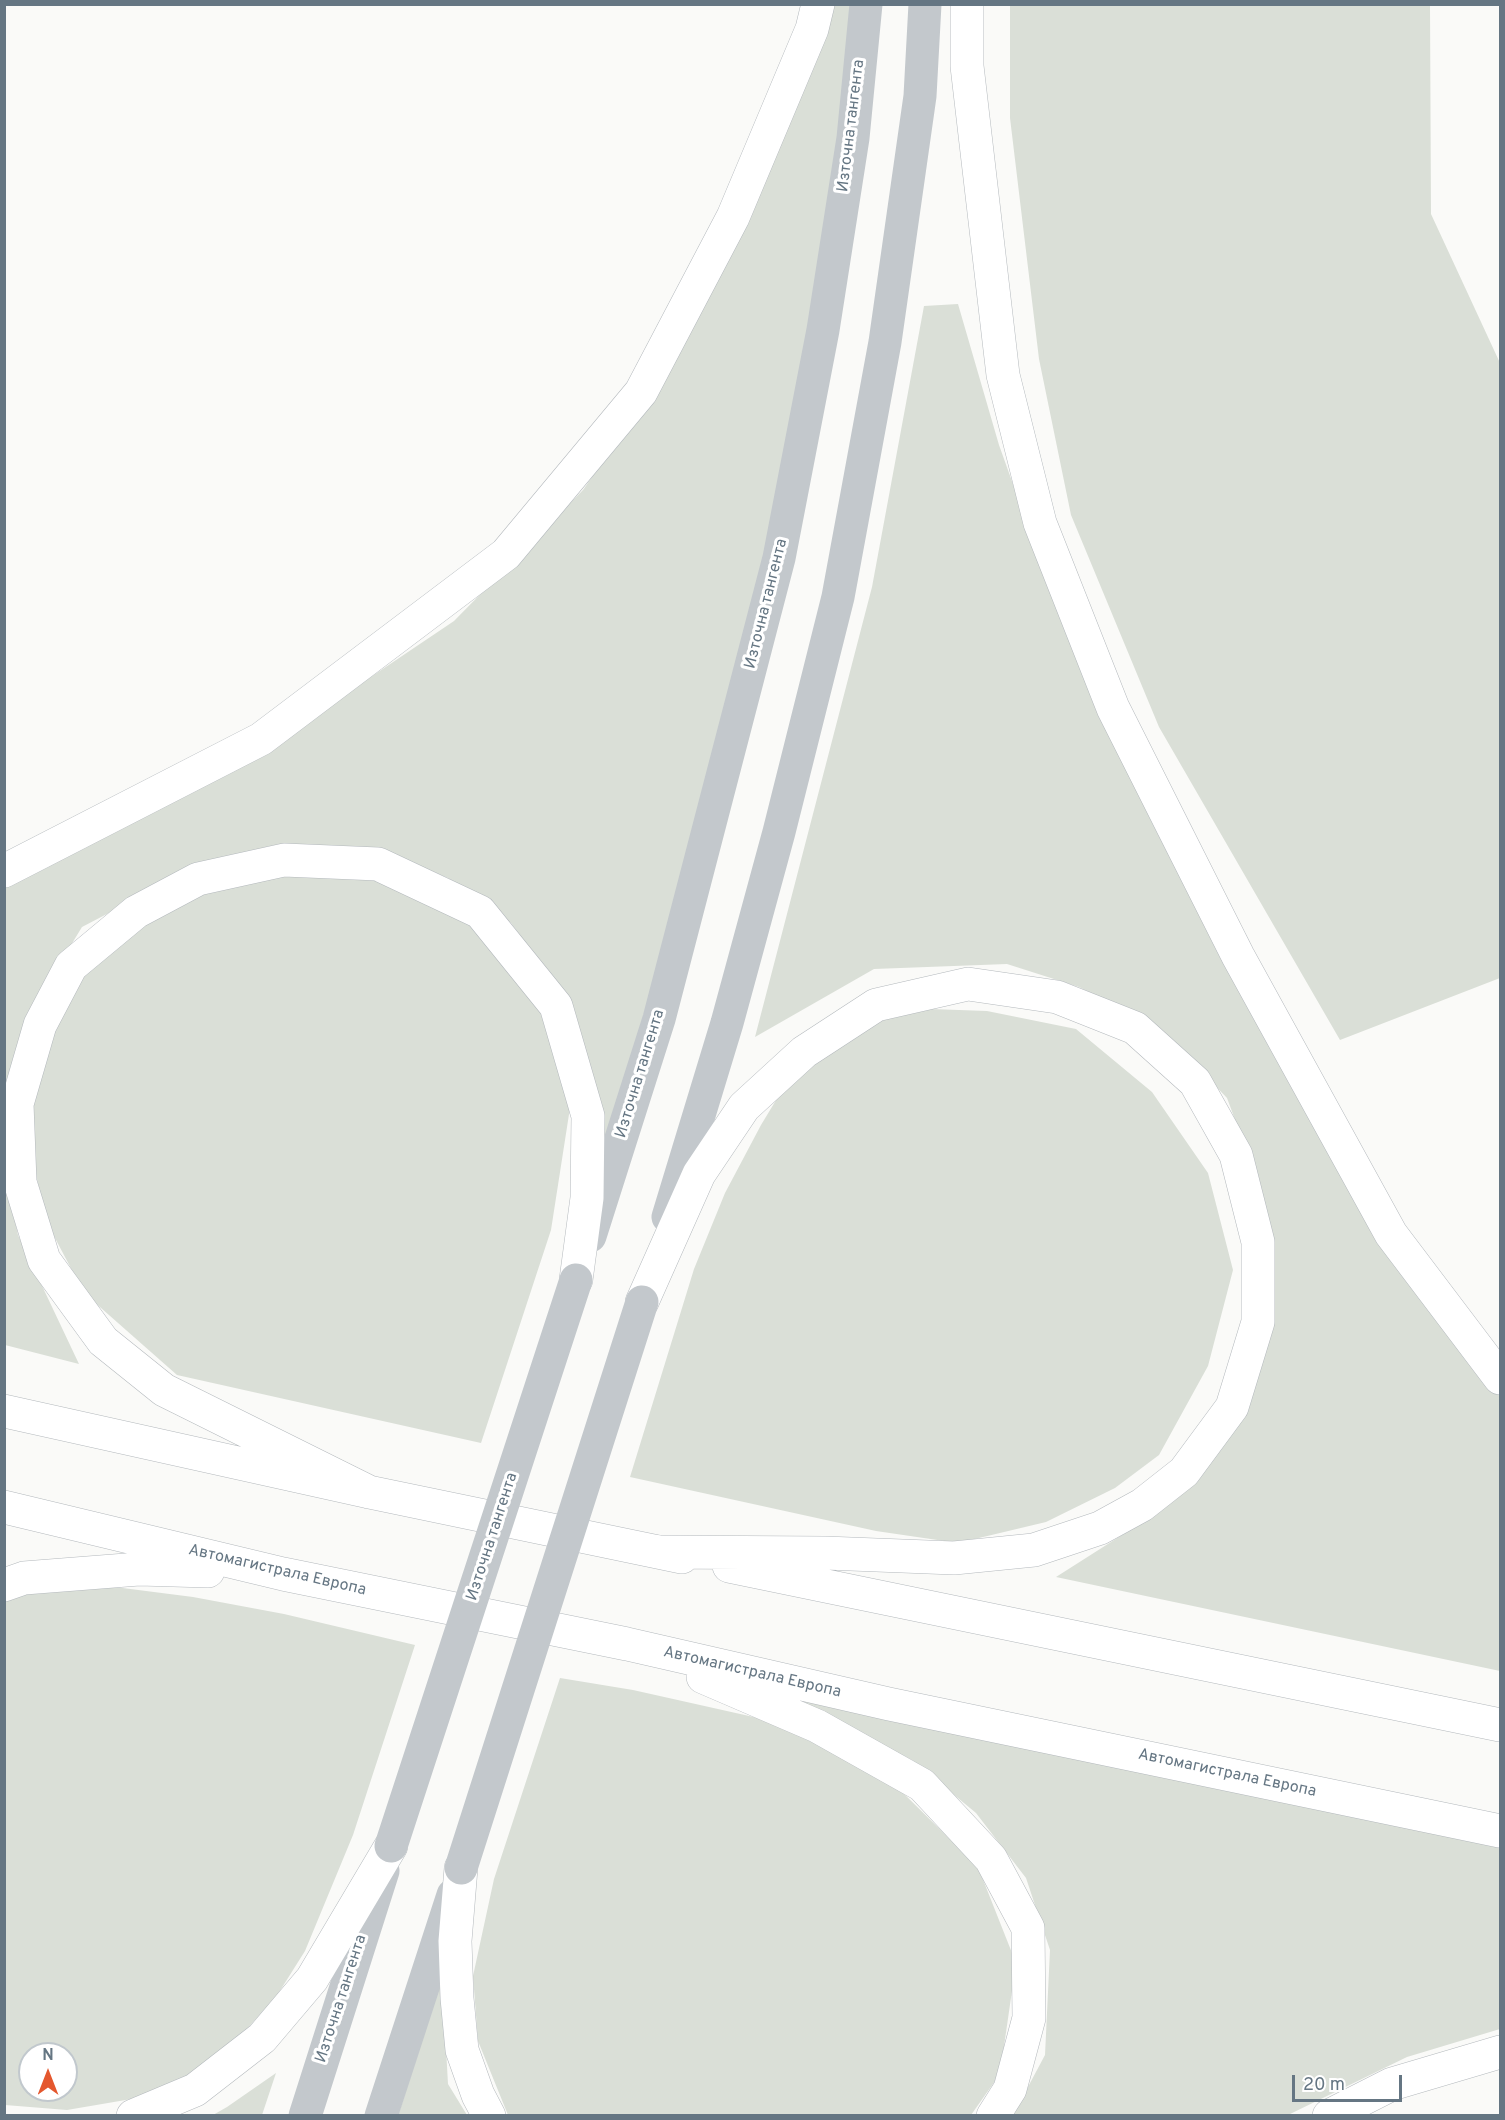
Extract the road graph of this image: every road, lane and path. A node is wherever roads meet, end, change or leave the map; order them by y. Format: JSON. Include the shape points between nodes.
{"nodes":[{"id":1,"x":818,"y":4,"type":"edge"},
{"id":2,"x":866,"y":4,"type":"edge"},
{"id":3,"x":925,"y":4,"type":"edge"},
{"id":4,"x":967,"y":4,"type":"edge"},
{"id":5,"x":4,"y":871,"type":"edge"},
{"id":6,"x":576,"y":1280,"type":"junction"},
{"id":7,"x":642,"y":1302,"type":"junction"},
{"id":8,"x":1500,"y":1378,"type":"edge"},
{"id":9,"x":4,"y":1411,"type":"edge"},
{"id":10,"x":369,"y":1492,"type":"junction"},
{"id":11,"x":4,"y":1508,"type":"edge"},
{"id":12,"x":660,"y":1552,"type":"junction"},
{"id":13,"x":283,"y":1574,"type":"junction"},
{"id":14,"x":4,"y":1585,"type":"edge"},
{"id":15,"x":627,"y":1644,"type":"junction"},
{"id":16,"x":1500,"y":1725,"type":"edge"},
{"id":17,"x":1500,"y":1831,"type":"edge"},
{"id":18,"x":391,"y":1846,"type":"junction"},
{"id":19,"x":461,"y":1868,"type":"junction"},
{"id":20,"x":1500,"y":2052,"type":"edge"},
{"id":21,"x":133,"y":2115,"type":"edge"},
{"id":22,"x":305,"y":2115,"type":"edge"},
{"id":23,"x":381,"y":2115,"type":"edge"},
{"id":24,"x":489,"y":2115,"type":"edge"},
{"id":25,"x":993,"y":2115,"type":"edge"},
{"id":26,"x":1329,"y":2115,"type":"edge"}],
"edges":[{"from":1,"to":5,"type":"highway","via":[[812,29],[733,217],[641,392],[506,554],[261,739]]},
{"from":2,"to":6,"type":"street","name":"Източна тангента","via":[[851,149],[823,330],[779,558],[659,1018]]},
{"from":3,"to":7,"type":"street","via":[[920,96],[885,342],[838,597],[727,1023]]},
{"from":4,"to":8,"type":"highway","via":[[967,66],[1003,375],[1040,523],[1113,708],[1238,956],[1391,1234]]},
{"from":6,"to":10,"type":"highway","via":[[587,1198],[588,1116],[556,1006],[480,912],[378,864],[284,860],[198,879],[136,912],[71,966],[40,1025],[17,1104],[20,1182],[44,1260],[103,1341],[164,1389]]},
{"from":6,"to":18,"type":"street","name":"Източна тангента","bridge":true},
{"from":7,"to":12,"type":"highway","via":[[699,1174],[744,1107],[804,1052],[876,1005],[968,984],[1058,997],[1135,1028],[1161,1051],[1195,1082],[1236,1155],[1258,1242],[1258,1322],[1232,1407],[1184,1472],[1142,1505],[1100,1528],[1034,1550],[954,1558]]},
{"from":7,"to":19,"type":"street","bridge":true},
{"from":9,"to":10,"type":"highway"},
{"from":10,"to":12,"type":"highway"},
{"from":11,"to":13,"type":"highway","name":"Автомагистрала Европа"},
{"from":12,"to":16,"type":"highway"},
{"from":13,"to":14,"type":"highway","via":[[139,1569],[24,1578]]},
{"from":13,"to":15,"type":"highway","name":"Автомагистрала Европа"},
{"from":15,"to":17,"type":"highway","name":"Автомагистрала Европа","via":[[889,1704]]},
{"from":15,"to":25,"type":"highway","via":[[817,1726],[922,1785],[991,1859],[1028,1928],[1029,2018],[1010,2089]]},
{"from":18,"to":21,"type":"highway","via":[[312,1979],[262,2038],[195,2090]]},
{"from":18,"to":22,"type":"street","name":"Източна тангента"},
{"from":19,"to":23,"type":"street"},
{"from":19,"to":24,"type":"highway","via":[[455,1941],[456,1998],[462,2050]]},
{"from":20,"to":26,"type":"highway","via":[[1392,2084]]}]}
